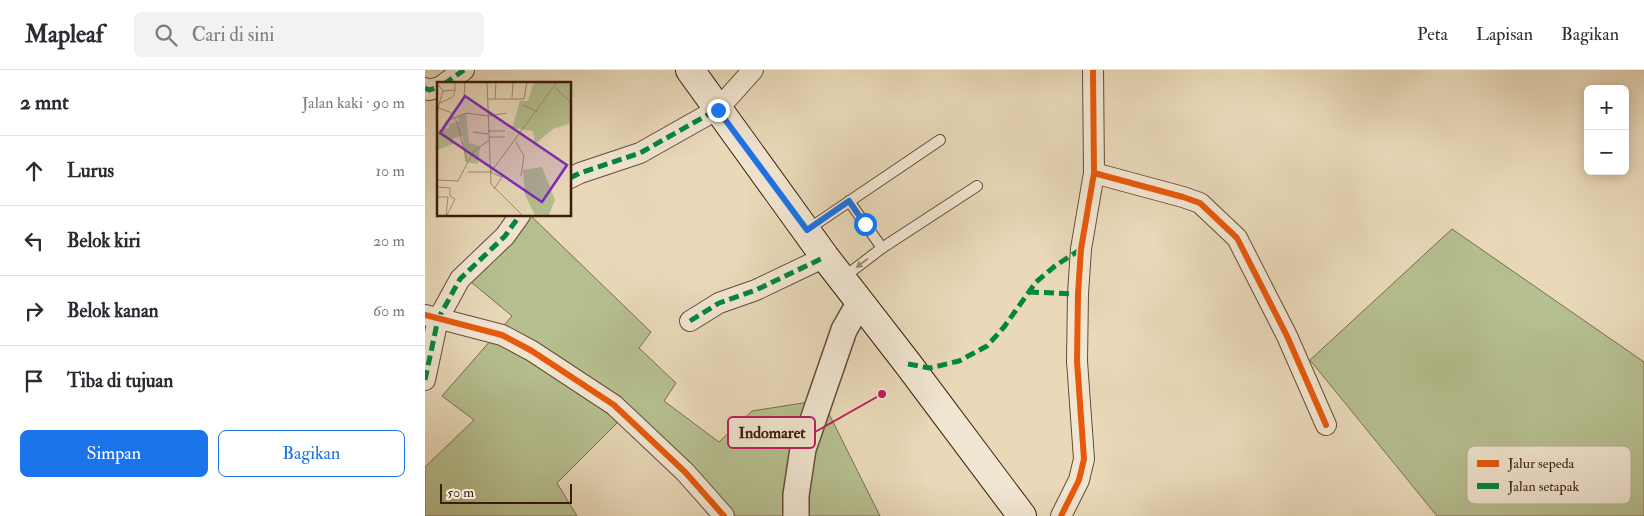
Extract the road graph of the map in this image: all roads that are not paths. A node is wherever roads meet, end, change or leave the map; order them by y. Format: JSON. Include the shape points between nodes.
{"nodes":[{"id":1,"x":464,"y":70,"type":"edge"},
{"id":2,"x":690,"y":70,"type":"edge"},
{"id":3,"x":753,"y":70,"type":"edge"},
{"id":4,"x":1093,"y":70,"type":"edge"},
{"id":5,"x":447,"y":82,"type":"edge"},
{"id":6,"x":425,"y":88,"type":"edge"},
{"id":7,"x":437,"y":88,"type":"edge"},
{"id":8,"x":718,"y":110,"type":"junction"},
{"id":9,"x":940,"y":140,"type":"dead end"},
{"id":10,"x":1094,"y":173,"type":"junction"},
{"id":11,"x":571,"y":178,"type":"edge"},
{"id":12,"x":977,"y":186,"type":"dead end"},
{"id":13,"x":849,"y":201,"type":"junction"},
{"id":14,"x":519,"y":216,"type":"edge"},
{"id":15,"x":807,"y":230,"type":"junction"},
{"id":16,"x":882,"y":248,"type":"junction"},
{"id":17,"x":825,"y":256,"type":"junction"},
{"id":18,"x":843,"y":278,"type":"junction"},
{"id":19,"x":860,"y":302,"type":"junction"},
{"id":20,"x":431,"y":317,"type":"edge"},
{"id":21,"x":690,"y":321,"type":"dead end"},
{"id":22,"x":426,"y":370,"type":"edge"},
{"id":23,"x":1326,"y":425,"type":"dead end"},
{"id":24,"x":724,"y":516,"type":"edge"},
{"id":25,"x":796,"y":516,"type":"edge"},
{"id":26,"x":1022,"y":516,"type":"edge"},
{"id":27,"x":1061,"y":516,"type":"edge"}],
"edges":[{"from":1,"to":5,"type":"street"},
{"from":2,"to":8,"type":"main road"},
{"from":3,"to":8,"type":"street"},
{"from":4,"to":10,"type":"street"},
{"from":6,"to":7,"type":"street"},
{"from":8,"to":11,"type":"street","via":[[640,153]]},
{"from":8,"to":15,"type":"main road"},
{"from":9,"to":13,"type":"lane"},
{"from":10,"to":23,"type":"street","via":[[1200,203],[1237,238],[1287,336]]},
{"from":10,"to":27,"type":"street","via":[[1081,249],[1078,294],[1077,361],[1084,459],[1079,480]]},
{"from":12,"to":16,"type":"lane"},
{"from":13,"to":15,"type":"lane"},
{"from":13,"to":16,"type":"lane"},
{"from":14,"to":20,"type":"street","via":[[505,236],[460,279]]},
{"from":15,"to":17,"type":"main road"},
{"from":16,"to":18,"type":"lane","one_way":true},
{"from":17,"to":18,"type":"main road"},
{"from":17,"to":21,"type":"street","via":[[756,290],[719,303]]},
{"from":18,"to":19,"type":"main road"},
{"from":19,"to":25,"type":"street","via":[[844,330],[803,449]]},
{"from":19,"to":26,"type":"main road"},
{"from":20,"to":22,"type":"street"},
{"from":20,"to":24,"type":"street","via":[[502,335],[614,405],[685,472]]}]}
